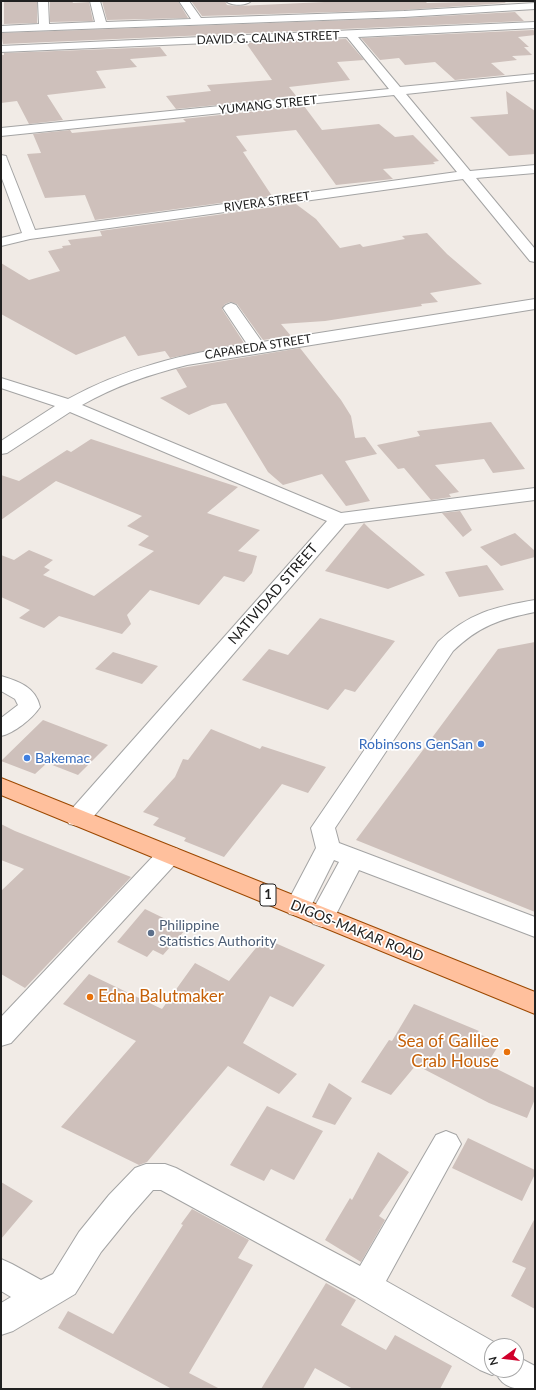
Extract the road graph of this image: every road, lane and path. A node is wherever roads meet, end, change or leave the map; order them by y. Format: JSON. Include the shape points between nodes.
{"nodes":[{"id":1,"x":43,"y":1,"type":"edge"},
{"id":2,"x":95,"y":1,"type":"edge"},
{"id":3,"x":184,"y":1,"type":"edge"},
{"id":4,"x":231,"y":1,"type":"edge"},
{"id":5,"x":246,"y":1,"type":"edge"},
{"id":6,"x":535,"y":6,"type":"edge"},
{"id":7,"x":197,"y":20,"type":"junction"},
{"id":8,"x":143,"y":23,"type":"junction"},
{"id":9,"x":101,"y":24,"type":"junction"},
{"id":10,"x":535,"y":24,"type":"edge"},
{"id":11,"x":44,"y":27,"type":"junction"},
{"id":12,"x":1,"y":29,"type":"edge"},
{"id":13,"x":350,"y":34,"type":"junction"},
{"id":14,"x":150,"y":43,"type":"junction"},
{"id":15,"x":1,"y":49,"type":"edge"},
{"id":16,"x":535,"y":77,"type":"edge"},
{"id":17,"x":397,"y":92,"type":"junction"},
{"id":18,"x":1,"y":132,"type":"edge"},
{"id":19,"x":1,"y":159,"type":"edge"},
{"id":20,"x":535,"y":169,"type":"edge"},
{"id":21,"x":466,"y":175,"type":"junction"},
{"id":22,"x":30,"y":235,"type":"junction"},
{"id":23,"x":1,"y":242,"type":"edge"},
{"id":24,"x":535,"y":258,"type":"edge"},
{"id":25,"x":535,"y":304,"type":"edge"},
{"id":26,"x":231,"y":308,"type":"dead end"},
{"id":27,"x":257,"y":347,"type":"junction"},
{"id":28,"x":1,"y":383,"type":"edge"},
{"id":29,"x":68,"y":406,"type":"junction"},
{"id":30,"x":1,"y":449,"type":"edge"},
{"id":31,"x":535,"y":494,"type":"edge"},
{"id":32,"x":339,"y":519,"type":"junction"},
{"id":33,"x":535,"y":606,"type":"edge"},
{"id":34,"x":1,"y":683,"type":"edge"},
{"id":35,"x":1,"y":729,"type":"edge"},
{"id":36,"x":1,"y":786,"type":"edge"},
{"id":37,"x":78,"y":818,"type":"junction"},
{"id":38,"x":328,"y":848,"type":"junction"},
{"id":39,"x":169,"y":855,"type":"junction"},
{"id":40,"x":353,"y":858,"type":"junction"},
{"id":41,"x":298,"y":907,"type":"junction"},
{"id":42,"x":322,"y":916,"type":"junction"},
{"id":43,"x":535,"y":927,"type":"edge"},
{"id":44,"x":535,"y":1003,"type":"edge"},
{"id":45,"x":1,"y":1035,"type":"edge"},
{"id":46,"x":446,"y":1144,"type":"dead end"},
{"id":47,"x":1,"y":1274,"type":"edge"},
{"id":48,"x":366,"y":1286,"type":"junction"},
{"id":49,"x":41,"y":1297,"type":"junction"},
{"id":50,"x":1,"y":1320,"type":"edge"},
{"id":51,"x":484,"y":1354,"type":"edge"},
{"id":52,"x":524,"y":1378,"type":"edge"},
{"id":53,"x":535,"y":1384,"type":"edge"}],
"edges":[{"from":1,"to":11,"type":"street"},
{"from":2,"to":9,"type":"street"},
{"from":3,"to":7,"type":"street"},
{"from":4,"to":5,"type":"street"},
{"from":6,"to":7,"type":"street","via":[[404,14]]},
{"from":7,"to":8,"type":"street"},
{"from":8,"to":9,"type":"street"},
{"from":8,"to":14,"type":"street"},
{"from":9,"to":11,"type":"street"},
{"from":10,"to":13,"type":"street","name":"DAVID G. CALINA STREET"},
{"from":11,"to":12,"type":"street"},
{"from":13,"to":14,"type":"street","name":"DAVID G. CALINA STREET"},
{"from":13,"to":17,"type":"street"},
{"from":14,"to":15,"type":"street","name":"DAVID G. CALINA STREET"},
{"from":16,"to":17,"type":"street","name":"YUMANG STREET"},
{"from":17,"to":18,"type":"street","name":"YUMANG STREET"},
{"from":17,"to":21,"type":"street"},
{"from":19,"to":22,"type":"street"},
{"from":20,"to":21,"type":"street","name":"RIVERA STREET"},
{"from":21,"to":22,"type":"street","name":"RIVERA STREET"},
{"from":21,"to":24,"type":"street"},
{"from":22,"to":23,"type":"street","name":"RIVERA STREET"},
{"from":25,"to":27,"type":"street","name":"CAPAREDA STREET"},
{"from":26,"to":27,"type":"street"},
{"from":27,"to":29,"type":"street","name":"CAPAREDA STREET","via":[[169,363],[111,384]]},
{"from":28,"to":29,"type":"street"},
{"from":29,"to":30,"type":"street","name":"CAPAREDA STREET"},
{"from":29,"to":32,"type":"street"},
{"from":31,"to":32,"type":"street"},
{"from":32,"to":37,"type":"street","name":"NATIVIDAD STREET"},
{"from":33,"to":38,"type":"street","via":[[502,611],[477,621],[460,632],[445,647],[323,828]]},
{"from":34,"to":35,"type":"street","via":[[23,693],[29,699],[30,707]]},
{"from":36,"to":37,"type":"main road","name":"DIGOS-MAKAR ROAD","number":"1"},
{"from":37,"to":39,"type":"main road","name":"DIGOS-MAKAR ROAD","number":"1"},
{"from":38,"to":40,"type":"street"},
{"from":38,"to":41,"type":"street"},
{"from":39,"to":41,"type":"main road","name":"DIGOS-MAKAR ROAD","number":"1"},
{"from":39,"to":45,"type":"street"},
{"from":40,"to":42,"type":"street"},
{"from":40,"to":43,"type":"street"},
{"from":41,"to":42,"type":"main road","name":"DIGOS-MAKAR ROAD","number":"1"},
{"from":42,"to":44,"type":"main road","name":"DIGOS-MAKAR ROAD","number":"1"},
{"from":46,"to":48,"type":"street"},
{"from":47,"to":49,"type":"street"},
{"from":48,"to":49,"type":"street","via":[[165,1177],[146,1177],[90,1242],[64,1284]]},
{"from":48,"to":51,"type":"street"},
{"from":49,"to":50,"type":"street"},
{"from":52,"to":53,"type":"street"}]}
